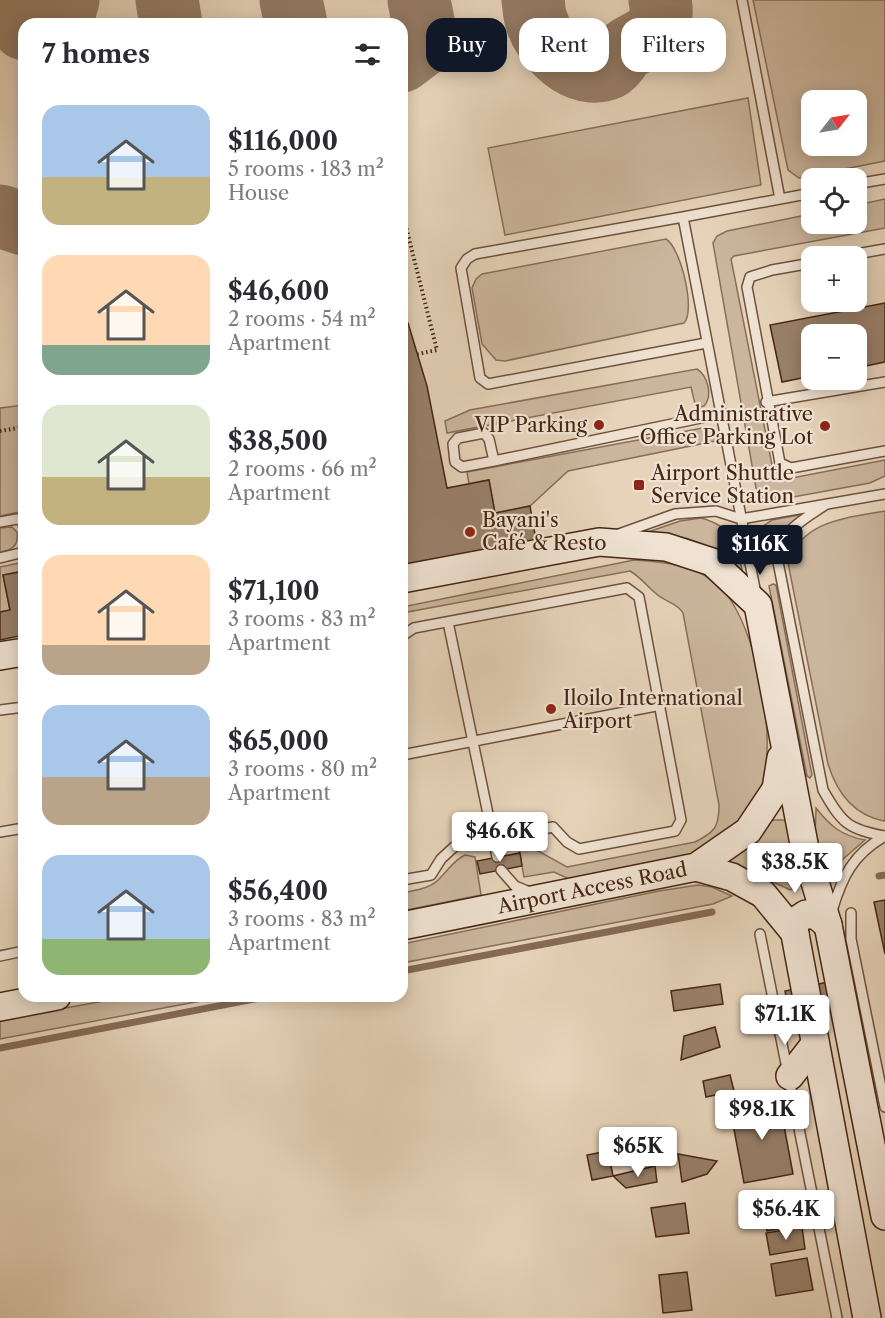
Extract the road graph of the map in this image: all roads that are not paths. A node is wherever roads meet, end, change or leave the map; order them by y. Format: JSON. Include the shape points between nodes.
{"nodes":[{"id":1,"x":742,"y":0,"type":"edge"},
{"id":2,"x":885,"y":179,"type":"edge"},
{"id":3,"x":867,"y":182,"type":"edge"},
{"id":4,"x":801,"y":195,"type":"edge"},
{"id":5,"x":780,"y":199,"type":"junction"},
{"id":6,"x":683,"y":217,"type":"junction"},
{"id":7,"x":885,"y":249,"type":"edge"},
{"id":8,"x":867,"y":252,"type":"edge"},
{"id":9,"x":801,"y":265,"type":"edge"},
{"id":10,"x":706,"y":343,"type":"junction"},
{"id":11,"x":885,"y":382,"type":"edge"},
{"id":12,"x":766,"y":402,"type":"junction"},
{"id":13,"x":720,"y":414,"type":"junction"},
{"id":14,"x":885,"y":451,"type":"edge"},
{"id":15,"x":494,"y":461,"type":"junction"},
{"id":16,"x":885,"y":494,"type":"edge"},
{"id":17,"x":825,"y":505,"type":"junction"},
{"id":18,"x":18,"y":519,"type":"edge"},
{"id":19,"x":741,"y":519,"type":"junction"},
{"id":20,"x":0,"y":522,"type":"edge"},
{"id":21,"x":600,"y":542,"type":"junction"},
{"id":22,"x":18,"y":554,"type":"edge"},
{"id":23,"x":777,"y":557,"type":"junction"},
{"id":24,"x":0,"y":558,"type":"edge"},
{"id":25,"x":750,"y":563,"type":"junction"},
{"id":26,"x":408,"y":578,"type":"edge"},
{"id":27,"x":758,"y":605,"type":"junction"},
{"id":28,"x":448,"y":622,"type":"junction"},
{"id":29,"x":408,"y":632,"type":"edge"},
{"id":30,"x":18,"y":652,"type":"edge"},
{"id":31,"x":0,"y":656,"type":"edge"},
{"id":32,"x":661,"y":705,"type":"junction"},
{"id":33,"x":18,"y":708,"type":"edge"},
{"id":34,"x":0,"y":711,"type":"edge"},
{"id":35,"x":473,"y":740,"type":"junction"},
{"id":36,"x":784,"y":745,"type":"junction"},
{"id":37,"x":408,"y":754,"type":"edge"},
{"id":38,"x":809,"y":794,"type":"junction"},
{"id":39,"x":18,"y":829,"type":"edge"},
{"id":40,"x":0,"y":832,"type":"edge"},
{"id":41,"x":885,"y":836,"type":"edge"},
{"id":42,"x":494,"y":838,"type":"junction"},
{"id":43,"x":497,"y":857,"type":"dead end"},
{"id":44,"x":696,"y":867,"type":"junction"},
{"id":45,"x":501,"y":870,"type":"dead end"},
{"id":46,"x":408,"y":879,"type":"edge"},
{"id":47,"x":543,"y":898,"type":"junction"},
{"id":48,"x":839,"y":919,"type":"junction"},
{"id":49,"x":408,"y":925,"type":"edge"},
{"id":50,"x":795,"y":933,"type":"junction"},
{"id":51,"x":760,"y":934,"type":"dead end"},
{"id":52,"x":18,"y":952,"type":"edge"},
{"id":53,"x":0,"y":956,"type":"edge"},
{"id":54,"x":26,"y":1002,"type":"edge"},
{"id":55,"x":0,"y":1007,"type":"edge"},
{"id":56,"x":815,"y":1044,"type":"junction"},
{"id":57,"x":790,"y":1076,"type":"junction"},
{"id":58,"x":885,"y":1107,"type":"edge"},
{"id":59,"x":885,"y":1216,"type":"edge"},
{"id":60,"x":837,"y":1318,"type":"edge"},
{"id":61,"x":867,"y":1318,"type":"edge"}],
"edges":[{"from":1,"to":5,"type":"lane"},
{"from":2,"to":3,"type":"lane"},
{"from":4,"to":5,"type":"lane"},
{"from":5,"to":6,"type":"lane"},
{"from":6,"to":10,"type":"lane"},
{"from":6,"to":10,"type":"lane","via":[[471,256],[463,263],[461,273],[467,310],[480,378],[488,384]]},
{"from":7,"to":8,"type":"lane"},
{"from":9,"to":12,"type":"lane","via":[[750,277],[747,287]]},
{"from":10,"to":13,"type":"lane"},
{"from":11,"to":12,"type":"lane"},
{"from":12,"to":14,"type":"lane","via":[[780,463],[791,468]]},
{"from":13,"to":15,"type":"lane"},
{"from":13,"to":19,"type":"lane"},
{"from":15,"to":15,"type":"lane","via":[[462,466],[455,462],[453,444],[458,438],[484,433]]},
{"from":16,"to":17,"type":"lane"},
{"from":17,"to":19,"type":"lane"},
{"from":17,"to":23,"type":"lane","via":[[789,530]]},
{"from":18,"to":20,"type":"lane"},
{"from":19,"to":21,"type":"lane","via":[[716,511],[675,514]]},
{"from":19,"to":25,"type":"lane"},
{"from":21,"to":26,"type":"main road"},
{"from":21,"to":27,"type":"main road","via":[[666,547],[712,562]]},
{"from":22,"to":24,"type":"lane"},
{"from":23,"to":25,"type":"lane"},
{"from":23,"to":38,"type":"lane"},
{"from":25,"to":27,"type":"lane"},
{"from":27,"to":36,"type":"main road","name":"Airport Access Road"},
{"from":28,"to":29,"type":"lane"},
{"from":28,"to":32,"type":"lane","via":[[627,588],[639,597]]},
{"from":28,"to":35,"type":"lane"},
{"from":30,"to":31,"type":"main road"},
{"from":32,"to":35,"type":"lane"},
{"from":32,"to":42,"type":"lane","via":[[681,820],[675,831],[579,849],[553,827]]},
{"from":33,"to":34,"type":"lane"},
{"from":35,"to":37,"type":"lane"},
{"from":35,"to":42,"type":"lane"},
{"from":36,"to":38,"type":"main road","name":"Airport Access Road"},
{"from":36,"to":44,"type":"main road","name":"Airport Access Road","via":[[776,789],[748,831]]},
{"from":38,"to":41,"type":"lane","via":[[849,826]]},
{"from":38,"to":48,"type":"main road","name":"Airport Access Road","via":[[805,849]]},
{"from":39,"to":40,"type":"lane"},
{"from":41,"to":48,"type":"lane","via":[[855,858],[840,883]]},
{"from":42,"to":43,"type":"lane"},
{"from":42,"to":46,"type":"lane","via":[[455,846],[431,875]]},
{"from":44,"to":47,"type":"main road","name":"Airport Access Road"},
{"from":44,"to":50,"type":"main road","via":[[732,877],[763,894]]},
{"from":45,"to":47,"type":"lane","via":[[515,886]]},
{"from":47,"to":49,"type":"main road","name":"Airport Access Road"},
{"from":48,"to":50,"type":"main road","via":[[806,914],[797,920]]},
{"from":48,"to":58,"type":"lane","via":[[851,939]]},
{"from":48,"to":59,"type":"main road","name":"Airport Access Road"},
{"from":50,"to":56,"type":"main road"},
{"from":51,"to":57,"type":"lane"},
{"from":52,"to":53,"type":"lane"},
{"from":54,"to":55,"type":"main road"},
{"from":56,"to":57,"type":"main road"},
{"from":56,"to":61,"type":"main road"},
{"from":57,"to":60,"type":"lane"}]}
